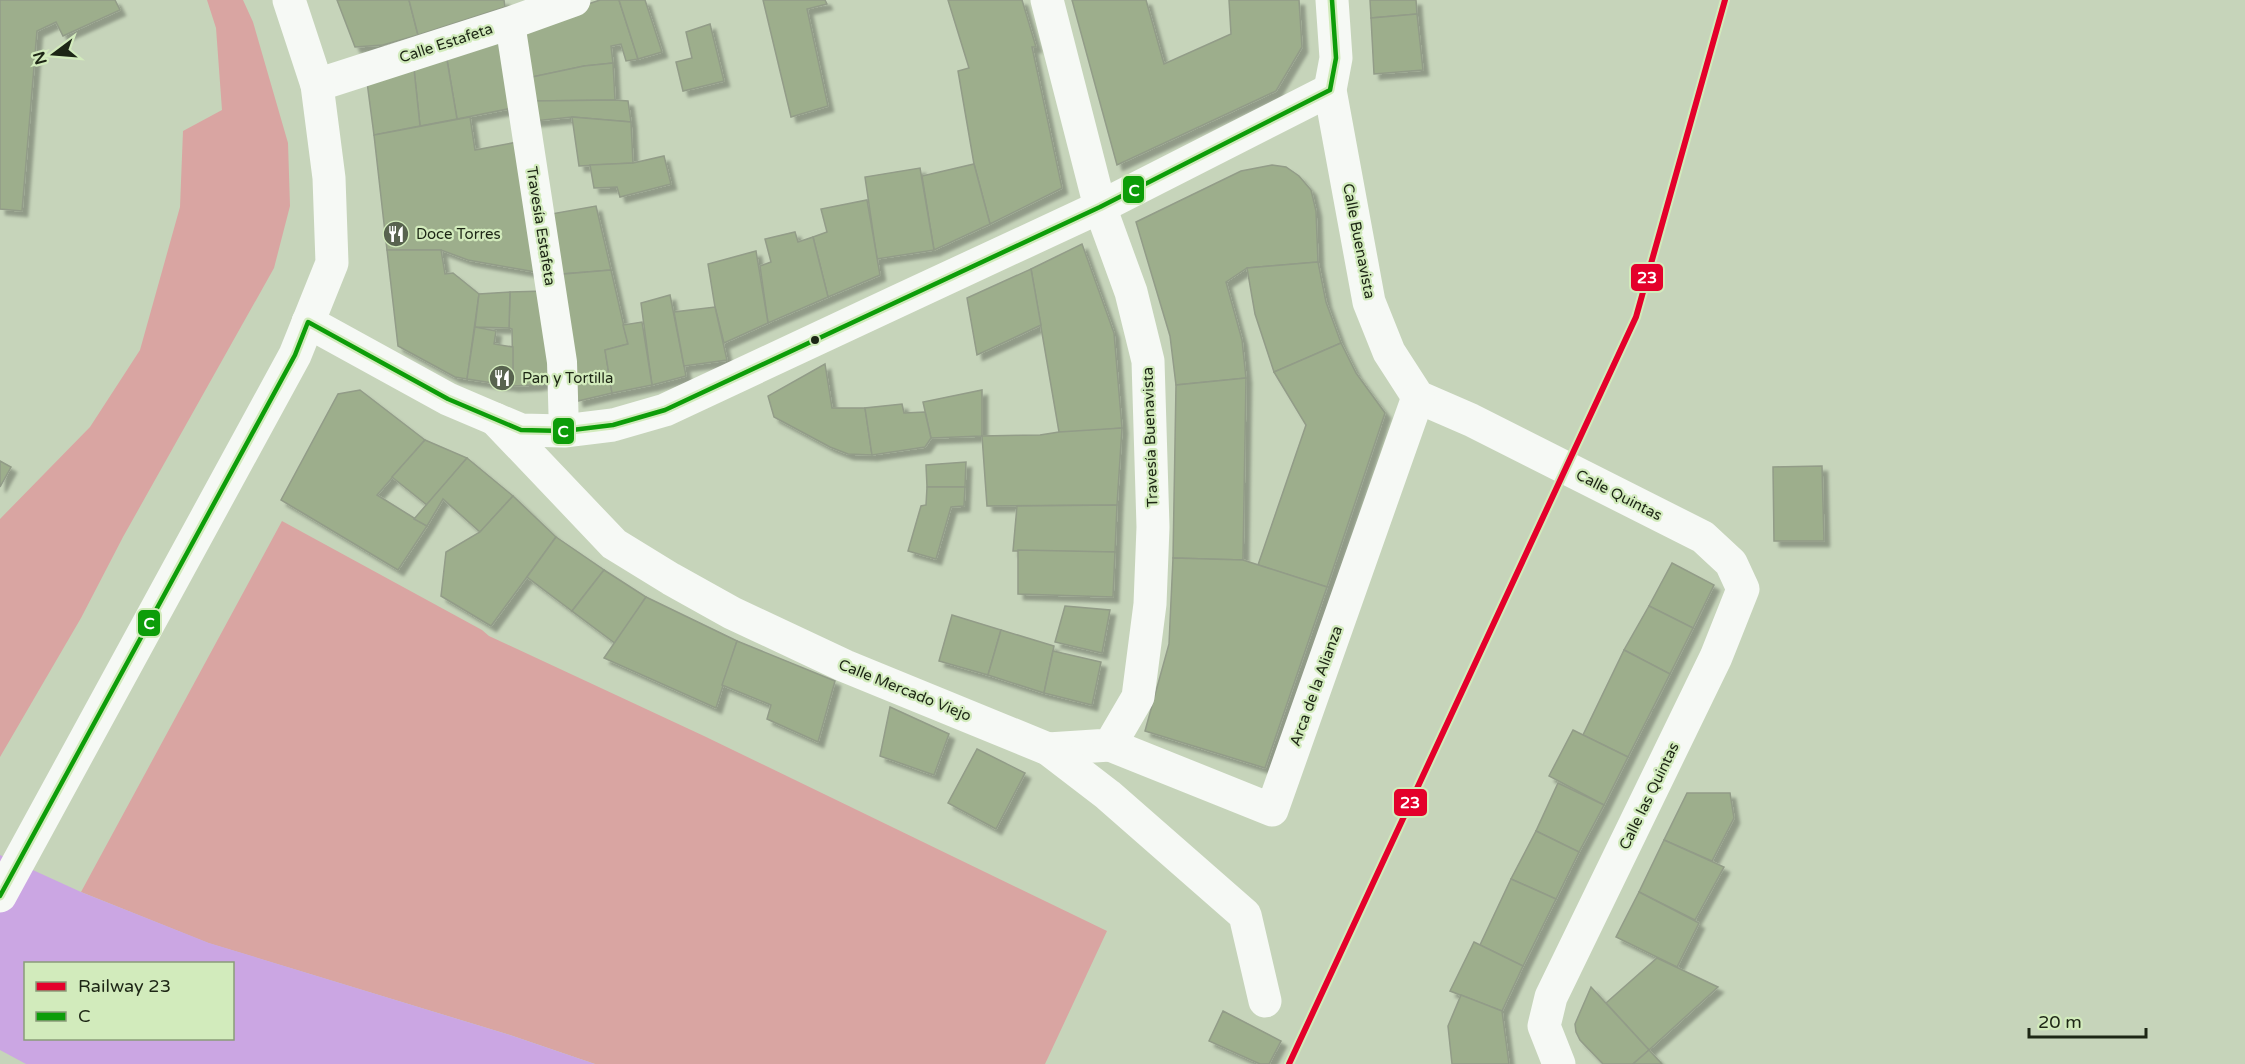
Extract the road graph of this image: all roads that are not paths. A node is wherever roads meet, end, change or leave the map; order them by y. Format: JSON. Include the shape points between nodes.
{"nodes":[{"id":1,"x":289,"y":0,"type":"edge"},
{"id":2,"x":574,"y":0,"type":"edge"},
{"id":3,"x":1047,"y":0,"type":"edge"},
{"id":4,"x":1332,"y":0,"type":"edge"},
{"id":5,"x":510,"y":23,"type":"junction"},
{"id":6,"x":317,"y":86,"type":"junction"},
{"id":7,"x":1330,"y":90,"type":"junction"},
{"id":8,"x":1100,"y":207,"type":"junction"},
{"id":9,"x":308,"y":322,"type":"junction"},
{"id":10,"x":1418,"y":397,"type":"junction"},
{"id":11,"x":494,"y":418,"type":"junction"},
{"id":12,"x":564,"y":430,"type":"junction"},
{"id":13,"x":1703,"y":537,"type":"joint"},
{"id":14,"x":1110,"y":745,"type":"junction"},
{"id":15,"x":1048,"y":749,"type":"junction"},
{"id":16,"x":0,"y":896,"type":"edge"},
{"id":17,"x":1265,"y":1001,"type":"dead end"},
{"id":18,"x":1558,"y":1064,"type":"edge"}],
"edges":[{"from":1,"to":6,"type":"street"},
{"from":2,"to":5,"type":"street","name":"Calle Estafeta"},
{"from":3,"to":8,"type":"street","name":"Travesía Buenavista"},
{"from":4,"to":7,"type":"street","name":"Calle Buenavista","via":[[1336,58]]},
{"from":5,"to":6,"type":"street","name":"Calle Estafeta"},
{"from":5,"to":12,"type":"street","name":"Travesía Estafeta","via":[[562,362]]},
{"from":6,"to":9,"type":"street","via":[[329,178],[333,263]]},
{"from":7,"to":8,"type":"street"},
{"from":7,"to":10,"type":"street","name":"Calle Buenavista","via":[[1369,302],[1389,352]]},
{"from":8,"to":12,"type":"street","via":[[664,410],[614,425]]},
{"from":8,"to":14,"type":"street","name":"Travesía Buenavista","via":[[1131,292],[1148,361],[1152,448],[1150,604],[1138,697]]},
{"from":9,"to":11,"type":"street","via":[[448,399]]},
{"from":9,"to":16,"type":"street","via":[[295,355]]},
{"from":10,"to":13,"type":"street","name":"Calle Quintas"},
{"from":10,"to":14,"type":"street","name":"Arca de la Alianza","via":[[1272,810]]},
{"from":11,"to":12,"type":"street","via":[[521,430]]},
{"from":11,"to":15,"type":"street","name":"Calle Mercado Viejo","via":[[614,544],[671,579],[732,613],[845,666]]},
{"from":13,"to":18,"type":"street","name":"Calle las Quintas","via":[[1731,563],[1743,589],[1716,657],[1551,997],[1544,1026]]},
{"from":14,"to":15,"type":"street"},
{"from":15,"to":17,"type":"street","name":"Calle Mercado Viejo","via":[[1108,795],[1245,915]]}]}
